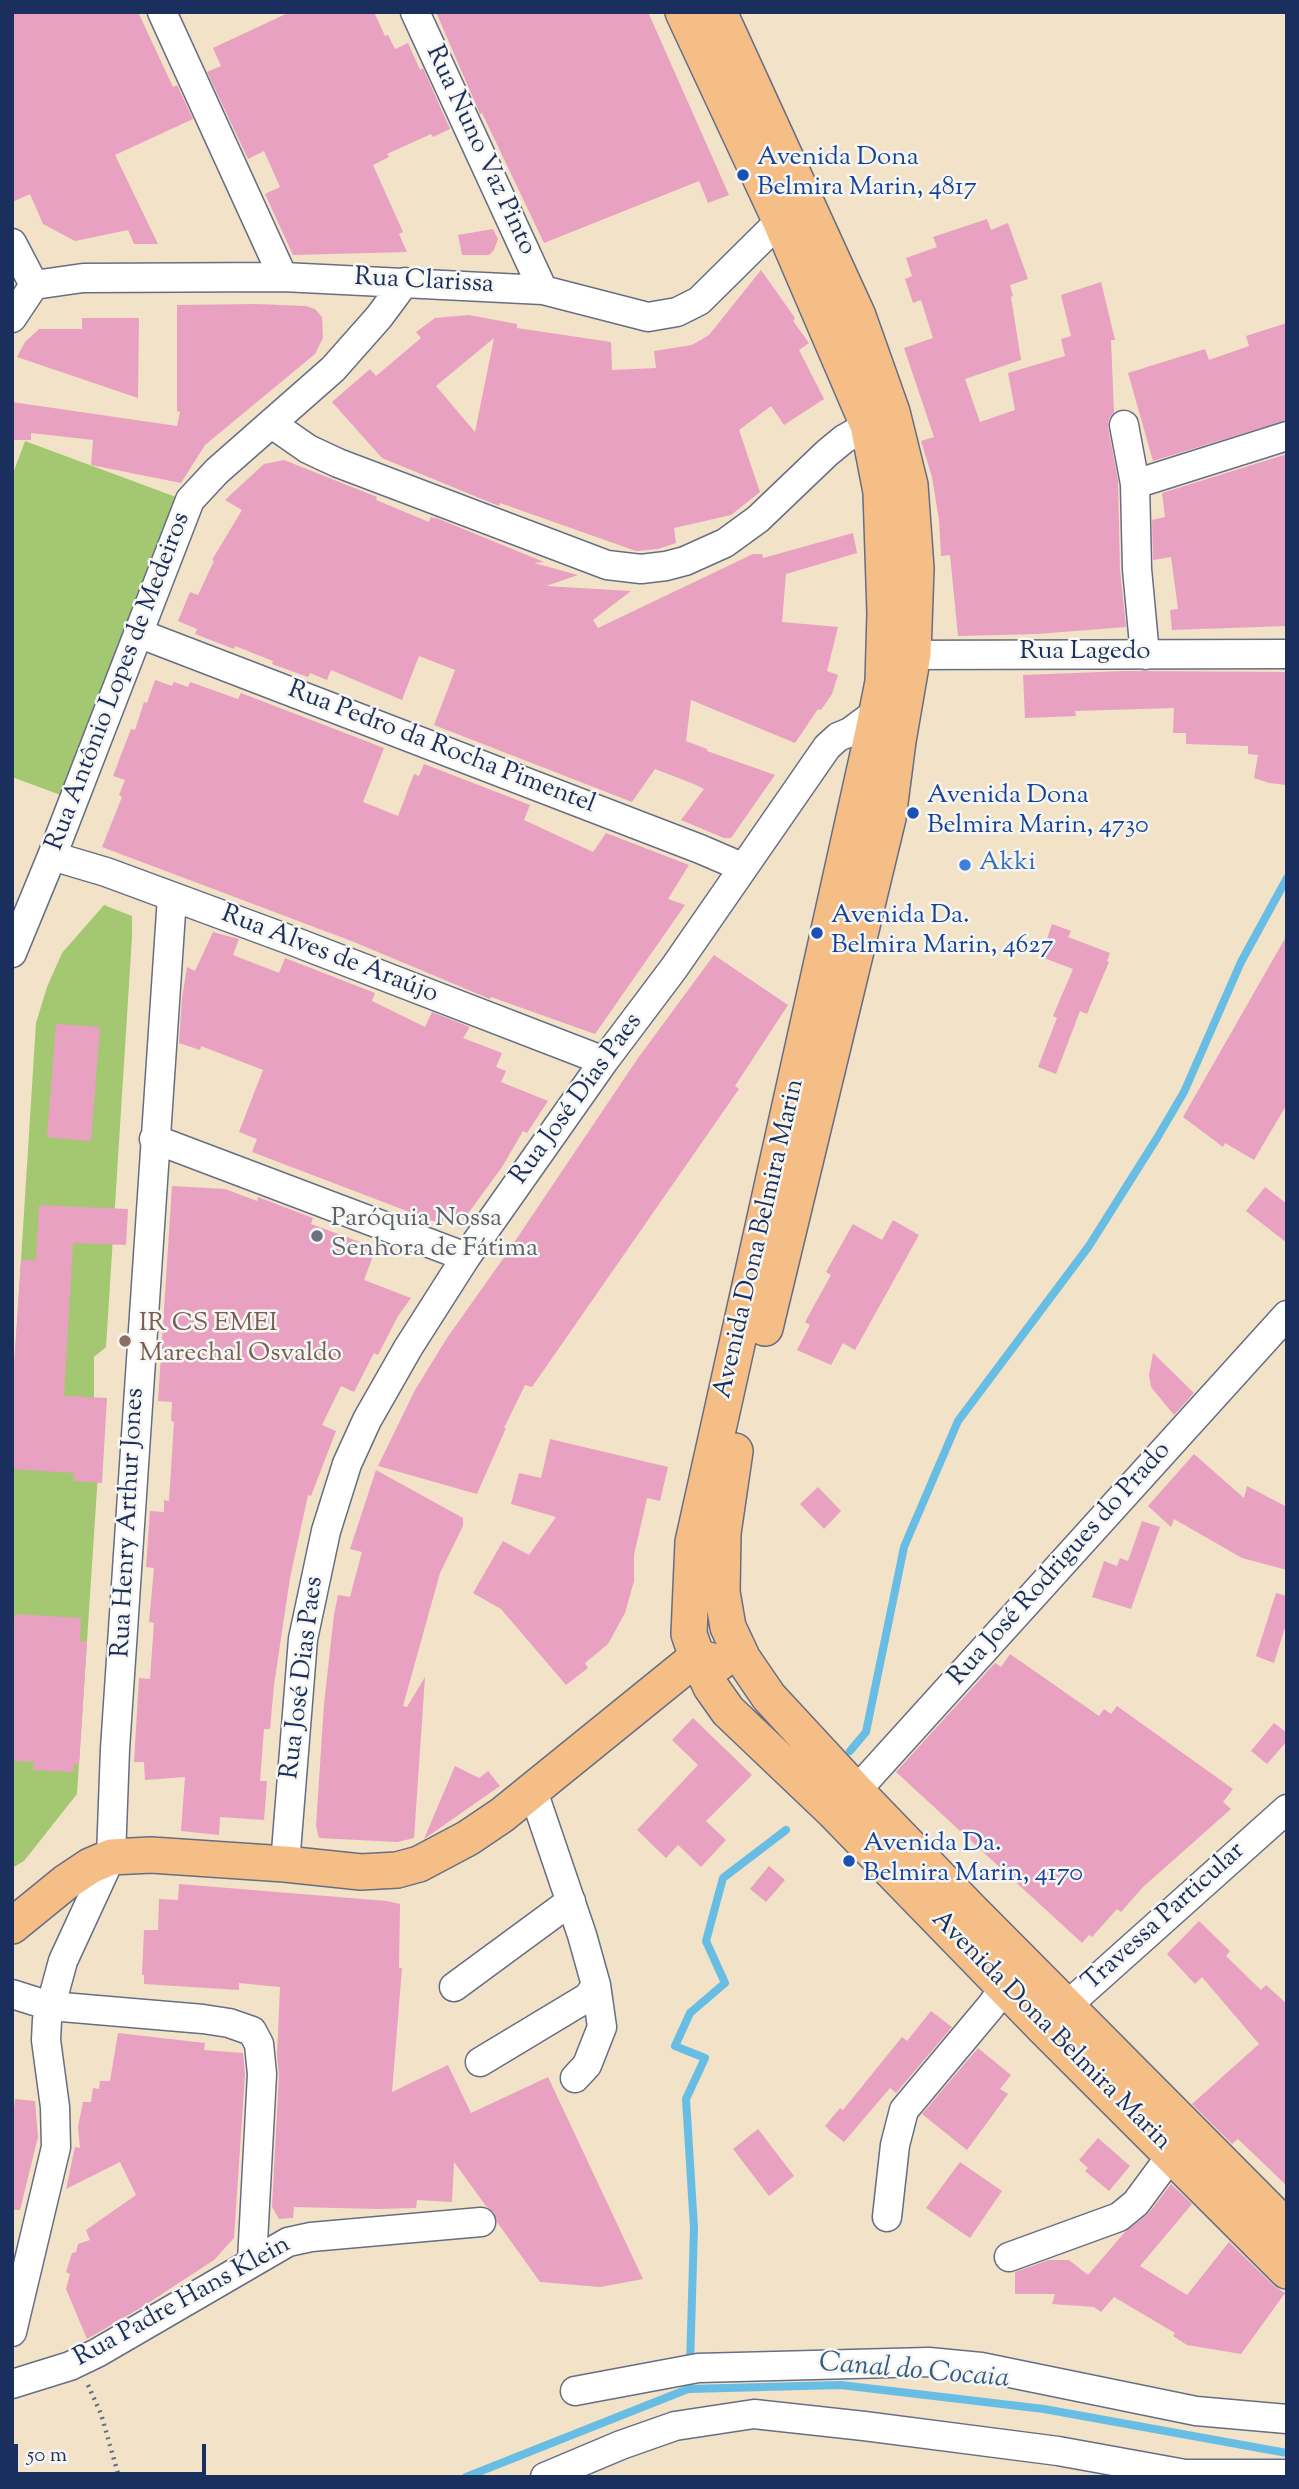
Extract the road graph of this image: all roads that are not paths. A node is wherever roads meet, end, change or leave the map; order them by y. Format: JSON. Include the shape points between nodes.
{"nodes":[{"id":1,"x":162,"y":12,"type":"edge"},
{"id":2,"x":415,"y":12,"type":"edge"},
{"id":3,"x":683,"y":12,"type":"edge"},
{"id":4,"x":719,"y":12,"type":"edge"},
{"id":5,"x":793,"y":209,"type":"junction"},
{"id":6,"x":12,"y":243,"type":"edge"},
{"id":7,"x":283,"y":276,"type":"junction"},
{"id":8,"x":405,"y":282,"type":"junction"},
{"id":9,"x":34,"y":285,"type":"junction"},
{"id":10,"x":543,"y":290,"type":"junction"},
{"id":11,"x":12,"y":318,"type":"edge"},
{"id":12,"x":880,"y":419,"type":"junction"},
{"id":13,"x":272,"y":424,"type":"junction"},
{"id":14,"x":1124,"y":425,"type":"dead end"},
{"id":15,"x":1287,"y":436,"type":"edge"},
{"id":16,"x":1135,"y":484,"type":"junction"},
{"id":17,"x":138,"y":633,"type":"junction"},
{"id":18,"x":899,"y":654,"type":"junction"},
{"id":19,"x":1287,"y":654,"type":"edge"},
{"id":20,"x":1145,"y":655,"type":"junction"},
{"id":21,"x":874,"y":729,"type":"junction"},
{"id":22,"x":52,"y":856,"type":"junction"},
{"id":23,"x":742,"y":867,"type":"junction"},
{"id":24,"x":172,"y":897,"type":"junction"},
{"id":25,"x":12,"y":953,"type":"edge"},
{"id":26,"x":604,"y":1061,"type":"junction"},
{"id":27,"x":154,"y":1139,"type":"junction"},
{"id":28,"x":466,"y":1257,"type":"junction"},
{"id":29,"x":1287,"y":1315,"type":"edge"},
{"id":30,"x":704,"y":1672,"type":"junction"},
{"id":31,"x":769,"y":1697,"type":"junction"},
{"id":32,"x":533,"y":1791,"type":"junction"},
{"id":33,"x":844,"y":1801,"type":"junction"},
{"id":34,"x":1287,"y":1809,"type":"edge"},
{"id":35,"x":111,"y":1857,"type":"junction"},
{"id":36,"x":285,"y":1864,"type":"junction"},
{"id":37,"x":571,"y":1901,"type":"junction"},
{"id":38,"x":12,"y":1926,"type":"edge"},
{"id":39,"x":1014,"y":1974,"type":"junction"},
{"id":40,"x":596,"y":1985,"type":"junction"},
{"id":41,"x":454,"y":1987,"type":"dead end"},
{"id":42,"x":12,"y":1994,"type":"edge"},
{"id":43,"x":50,"y":2006,"type":"junction"},
{"id":44,"x":1055,"y":2016,"type":"junction"},
{"id":45,"x":480,"y":2062,"type":"dead end"},
{"id":46,"x":575,"y":2078,"type":"dead end"},
{"id":47,"x":1181,"y":2143,"type":"junction"},
{"id":48,"x":887,"y":2217,"type":"dead end"},
{"id":49,"x":481,"y":2222,"type":"dead end"},
{"id":50,"x":1287,"y":2228,"type":"edge"},
{"id":51,"x":1009,"y":2257,"type":"dead end"},
{"id":52,"x":252,"y":2262,"type":"junction"},
{"id":53,"x":1287,"y":2271,"type":"edge"},
{"id":54,"x":12,"y":2332,"type":"edge"},
{"id":55,"x":12,"y":2384,"type":"edge"},
{"id":56,"x":575,"y":2391,"type":"dead end"},
{"id":57,"x":1287,"y":2419,"type":"edge"},
{"id":58,"x":1287,"y":2474,"type":"edge"},
{"id":59,"x":545,"y":2477,"type":"edge"}],
"edges":[{"from":1,"to":7,"type":"street"},
{"from":2,"to":10,"type":"street","name":"Rua Nuno Vaz Pinto"},
{"from":3,"to":5,"type":"main road","name":"Avenida Dona Belmira Marin"},
{"from":4,"to":5,"type":"main road","name":"Avenida Dona Belmira Marin"},
{"from":5,"to":10,"type":"street","name":"Rua Clarissa","via":[[699,301],[677,312],[649,317]]},
{"from":5,"to":12,"type":"main road","name":"Avenida Dona Belmira Marin"},
{"from":6,"to":9,"type":"street"},
{"from":7,"to":8,"type":"street","name":"Rua Clarissa"},
{"from":7,"to":9,"type":"street","name":"Rua Clarissa","via":[[83,278]]},
{"from":8,"to":10,"type":"street","name":"Rua Clarissa"},
{"from":8,"to":13,"type":"street","name":"Rua Antônio Lopes de Medeiros","via":[[332,369]]},
{"from":9,"to":11,"type":"street"},
{"from":12,"to":13,"type":"street","via":[[844,439],[758,520],[725,543],[676,564],[641,569],[607,565],[338,463]]},
{"from":12,"to":18,"type":"main road","name":"Avenida Dona Belmira Marin","via":[[885,613]]},
{"from":13,"to":17,"type":"street","name":"Rua Antônio Lopes de Medeiros","via":[[191,500]]},
{"from":14,"to":16,"type":"street"},
{"from":15,"to":16,"type":"street"},
{"from":16,"to":20,"type":"street"},
{"from":17,"to":22,"type":"street","name":"Rua Antônio Lopes de Medeiros"},
{"from":17,"to":23,"type":"street","name":"Rua Pedro da Rocha Pimentel"},
{"from":18,"to":20,"type":"street","name":"Rua Lagedo"},
{"from":18,"to":21,"type":"main road","name":"Avenida Dona Belmira Marin"},
{"from":19,"to":20,"type":"street","name":"Rua Lagedo"},
{"from":21,"to":23,"type":"street","name":"Rua José Dias Paes","via":[[838,737],[827,747]]},
{"from":21,"to":30,"type":"main road","name":"Avenida Dona Belmira Marin","via":[[692,1542],[690,1634]]},
{"from":21,"to":31,"type":"main road","name":"Avenida Dona Belmira Marin","via":[[888,818],[733,1461],[723,1533],[722,1592],[728,1627]]},
{"from":22,"to":24,"type":"street","name":"Rua Alves de Araújo"},
{"from":22,"to":25,"type":"street","name":"Rua Antônio Lopes de Medeiros"},
{"from":23,"to":26,"type":"street","name":"Rua José Dias Paes"},
{"from":24,"to":26,"type":"street","name":"Rua Alves de Araújo"},
{"from":24,"to":27,"type":"street","name":"Rua Henry Arthur Jones"},
{"from":26,"to":28,"type":"street","name":"Rua José Dias Paes"},
{"from":27,"to":28,"type":"street"},
{"from":27,"to":35,"type":"street","name":"Rua Henry Arthur Jones"},
{"from":28,"to":36,"type":"street","name":"Rua José Dias Paes","via":[[367,1420],[326,1531],[303,1639]]},
{"from":29,"to":33,"type":"street","name":"Rua José Rodrigues do Prado"},
{"from":30,"to":31,"type":"main road","via":[[719,1663]]},
{"from":30,"to":32,"type":"main road","via":[[648,1698]]},
{"from":30,"to":33,"type":"main road","name":"Avenida Dona Belmira Marin","via":[[728,1711]]},
{"from":31,"to":33,"type":"main road","name":"Avenida Dona Belmira Marin"},
{"from":32,"to":36,"type":"main road","via":[[468,1838],[419,1864],[361,1872]]},
{"from":32,"to":37,"type":"street"},
{"from":33,"to":39,"type":"main road","name":"Avenida Dona Belmira Marin"},
{"from":34,"to":44,"type":"street","name":"Travessa Particular"},
{"from":35,"to":36,"type":"main road","via":[[151,1855]]},
{"from":35,"to":38,"type":"main road","via":[[65,1882]]},
{"from":35,"to":43,"type":"street","via":[[63,1961]]},
{"from":37,"to":40,"type":"street"},
{"from":37,"to":41,"type":"street"},
{"from":39,"to":44,"type":"main road","name":"Avenida Dona Belmira Marin"},
{"from":39,"to":48,"type":"street","via":[[904,2110]]},
{"from":40,"to":45,"type":"street","via":[[588,1997]]},
{"from":40,"to":46,"type":"street","via":[[602,2028],[587,2065]]},
{"from":42,"to":43,"type":"street"},
{"from":43,"to":52,"type":"street","via":[[229,2023],[257,2037],[262,2074]]},
{"from":43,"to":54,"type":"street","via":[[46,2040],[56,2147]]},
{"from":44,"to":47,"type":"main road","name":"Avenida Dona Belmira Marin"},
{"from":47,"to":50,"type":"main road","name":"Avenida Dona Belmira Marin"},
{"from":47,"to":51,"type":"street","via":[[1136,2203],[1119,2217]]},
{"from":47,"to":53,"type":"main road","name":"Avenida Dona Belmira Marin"},
{"from":49,"to":52,"type":"street","name":"Rua Padre Hans Klein","via":[[312,2236],[288,2242]]},
{"from":52,"to":55,"type":"street","name":"Rua Padre Hans Klein","via":[[70,2366]]},
{"from":56,"to":57,"type":"street","via":[[698,2368],[929,2362],[981,2367],[1196,2411]]},
{"from":58,"to":59,"type":"street","via":[[1185,2474],[1058,2451],[754,2414],[675,2426]]}]}
